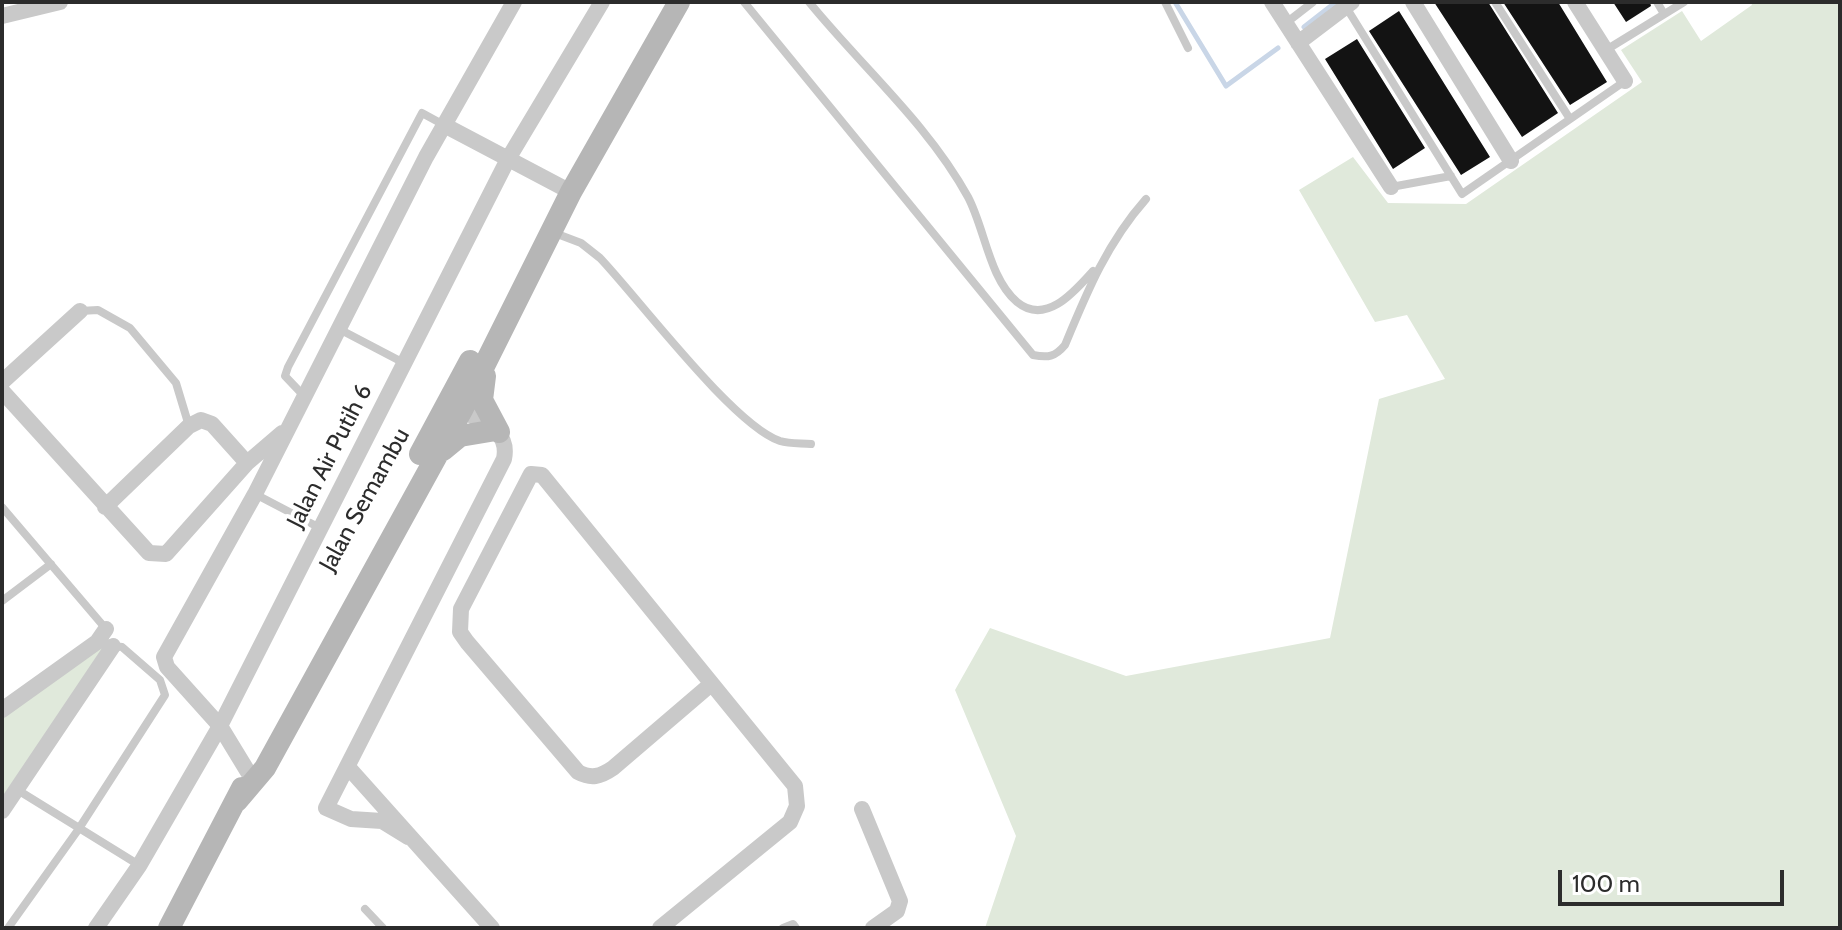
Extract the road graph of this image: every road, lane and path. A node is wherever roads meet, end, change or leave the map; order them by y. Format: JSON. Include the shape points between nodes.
{"nodes":[{"id":1,"x":60,"y":2,"type":"edge"},
{"id":2,"x":514,"y":2,"type":"edge"},
{"id":3,"x":602,"y":2,"type":"edge"},
{"id":4,"x":679,"y":2,"type":"edge"},
{"id":5,"x":744,"y":2,"type":"edge"},
{"id":6,"x":1165,"y":2,"type":"edge"},
{"id":7,"x":1272,"y":2,"type":"edge"},
{"id":8,"x":1313,"y":2,"type":"edge"},
{"id":9,"x":1413,"y":2,"type":"edge"},
{"id":10,"x":1495,"y":2,"type":"edge"},
{"id":11,"x":1575,"y":2,"type":"edge"},
{"id":12,"x":1657,"y":2,"type":"edge"},
{"id":13,"x":1684,"y":2,"type":"edge"},
{"id":14,"x":811,"y":3,"type":"edge"},
{"id":15,"x":1349,"y":4,"type":"edge"},
{"id":16,"x":1664,"y":14,"type":"junction"},
{"id":17,"x":2,"y":16,"type":"edge"},
{"id":18,"x":1285,"y":23,"type":"junction"},
{"id":19,"x":1298,"y":43,"type":"junction"},
{"id":20,"x":1188,"y":48,"type":"dead end"},
{"id":21,"x":1606,"y":51,"type":"junction"},
{"id":22,"x":1625,"y":81,"type":"joint"},
{"id":23,"x":1570,"y":119,"type":"junction"},
{"id":24,"x":444,"y":125,"type":"junction"},
{"id":25,"x":508,"y":159,"type":"junction"},
{"id":26,"x":1511,"y":161,"type":"junction"},
{"id":27,"x":1451,"y":176,"type":"junction"},
{"id":28,"x":1391,"y":187,"type":"joint"},
{"id":29,"x":571,"y":192,"type":"junction"},
{"id":30,"x":1146,"y":199,"type":"dead end"},
{"id":31,"x":551,"y":232,"type":"junction"},
{"id":32,"x":1097,"y":268,"type":"junction"},
{"id":33,"x":80,"y":311,"type":"joint"},
{"id":34,"x":338,"y":329,"type":"junction"},
{"id":35,"x":490,"y":351,"type":"junction"},
{"id":36,"x":404,"y":363,"type":"junction"},
{"id":37,"x":2,"y":382,"type":"edge"},
{"id":38,"x":2,"y":391,"type":"edge"},
{"id":39,"x":304,"y":396,"type":"junction"},
{"id":40,"x":452,"y":413,"type":"junction"},
{"id":41,"x":189,"y":426,"type":"junction"},
{"id":42,"x":288,"y":429,"type":"junction"},
{"id":43,"x":498,"y":431,"type":"junction"},
{"id":44,"x":811,"y":444,"type":"dead end"},
{"id":45,"x":247,"y":463,"type":"junction"},
{"id":46,"x":430,"y":465,"type":"junction"},
{"id":47,"x":255,"y":494,"type":"junction"},
{"id":48,"x":2,"y":507,"type":"edge"},
{"id":49,"x":105,"y":507,"type":"junction"},
{"id":50,"x":320,"y":528,"type":"junction"},
{"id":51,"x":51,"y":564,"type":"junction"},
{"id":52,"x":2,"y":601,"type":"edge"},
{"id":53,"x":106,"y":629,"type":"joint"},
{"id":54,"x":113,"y":646,"type":"joint"},
{"id":55,"x":710,"y":685,"type":"junction"},
{"id":56,"x":2,"y":710,"type":"edge"},
{"id":57,"x":220,"y":726,"type":"junction"},
{"id":58,"x":348,"y":767,"type":"junction"},
{"id":59,"x":248,"y":772,"type":"junction"},
{"id":60,"x":16,"y":789,"type":"junction"},
{"id":61,"x":237,"y":801,"type":"junction"},
{"id":62,"x":862,"y":809,"type":"dead end"},
{"id":63,"x":2,"y":811,"type":"edge"},
{"id":64,"x":78,"y":830,"type":"junction"},
{"id":65,"x":408,"y":837,"type":"junction"},
{"id":66,"x":139,"y":866,"type":"junction"},
{"id":67,"x":365,"y":909,"type":"dead end"},
{"id":68,"x":8,"y":928,"type":"edge"},
{"id":69,"x":96,"y":928,"type":"edge"},
{"id":70,"x":169,"y":928,"type":"edge"},
{"id":71,"x":383,"y":928,"type":"edge"},
{"id":72,"x":492,"y":928,"type":"edge"},
{"id":73,"x":660,"y":928,"type":"edge"},
{"id":74,"x":783,"y":928,"type":"edge"},
{"id":75,"x":796,"y":928,"type":"edge"},
{"id":76,"x":873,"y":928,"type":"edge"}],
"edges":[{"from":1,"to":17,"type":"street"},
{"from":2,"to":24,"type":"street"},
{"from":3,"to":25,"type":"street","name":"Jalan Air Putih 6"},
{"from":4,"to":29,"type":"main road","name":"Jalan Semambu"},
{"from":5,"to":32,"type":"lane","via":[[1033,355],[1057,355],[1065,345]]},
{"from":6,"to":20,"type":"lane"},
{"from":7,"to":18,"type":"street"},
{"from":8,"to":18,"type":"lane"},
{"from":9,"to":26,"type":"street"},
{"from":10,"to":23,"type":"lane"},
{"from":11,"to":21,"type":"street"},
{"from":12,"to":16,"type":"lane"},
{"from":13,"to":16,"type":"lane"},
{"from":14,"to":32,"type":"lane","via":[[930,140],[968,197],[997,275],[1018,303],[1038,310],[1054,308]]},
{"from":15,"to":19,"type":"street"},
{"from":15,"to":27,"type":"lane"},
{"from":16,"to":21,"type":"lane"},
{"from":18,"to":19,"type":"street"},
{"from":19,"to":28,"type":"street"},
{"from":21,"to":22,"type":"street"},
{"from":22,"to":23,"type":"lane"},
{"from":23,"to":26,"type":"lane"},
{"from":24,"to":25,"type":"street"},
{"from":24,"to":34,"type":"street"},
{"from":24,"to":39,"type":"lane","via":[[422,113],[288,367],[285,376]]},
{"from":25,"to":29,"type":"street"},
{"from":25,"to":36,"type":"street","name":"Jalan Air Putih 6"},
{"from":26,"to":27,"type":"lane","via":[[1462,194]]},
{"from":27,"to":28,"type":"lane"},
{"from":29,"to":31,"type":"main road","name":"Jalan Semambu"},
{"from":30,"to":32,"type":"lane"},
{"from":31,"to":35,"type":"main road","name":"Jalan Semambu"},
{"from":31,"to":40,"type":"main road","name":"Jalan Semambu","via":[[531,252],[456,387]]},
{"from":31,"to":44,"type":"lane","via":[[581,243],[600,258],[716,391],[765,433],[779,441]]},
{"from":33,"to":37,"type":"street"},
{"from":33,"to":41,"type":"lane","via":[[98,310],[130,328],[176,383]]},
{"from":34,"to":36,"type":"lane"},
{"from":34,"to":39,"type":"street"},
{"from":35,"to":40,"type":"main road","name":"Jalan Semambu"},
{"from":35,"to":43,"type":"main road","via":[[482,400]]},
{"from":36,"to":50,"type":"street","name":"Jalan Air Putih 6"},
{"from":38,"to":49,"type":"street"},
{"from":39,"to":42,"type":"street"},
{"from":40,"to":43,"type":"street"},
{"from":40,"to":46,"type":"main road","name":"Jalan Semambu"},
{"from":40,"to":59,"type":"main road","name":"Jalan Semambu"},
{"from":41,"to":45,"type":"street","via":[[207,420]]},
{"from":41,"to":49,"type":"street"},
{"from":42,"to":45,"type":"street"},
{"from":42,"to":47,"type":"street"},
{"from":43,"to":46,"type":"main road","via":[[460,436]]},
{"from":43,"to":58,"type":"street","via":[[505,439],[504,459]]},
{"from":45,"to":49,"type":"street","via":[[166,554],[149,553]]},
{"from":46,"to":61,"type":"main road","name":"Jalan Semambu","via":[[265,768]]},
{"from":47,"to":50,"type":"lane"},
{"from":47,"to":57,"type":"street","via":[[164,657]]},
{"from":48,"to":51,"type":"lane"},
{"from":50,"to":57,"type":"street","name":"Jalan Air Putih 6"},
{"from":51,"to":52,"type":"lane"},
{"from":51,"to":53,"type":"lane"},
{"from":53,"to":56,"type":"street","via":[[97,642]]},
{"from":54,"to":60,"type":"street"},
{"from":54,"to":64,"type":"lane","via":[[122,647],[160,680],[165,695]]},
{"from":55,"to":55,"type":"street","via":[[613,768],[587,777],[467,642],[460,632],[461,609],[531,474],[542,475]]},
{"from":55,"to":73,"type":"street","via":[[789,776],[797,806],[790,822]]},
{"from":57,"to":59,"type":"street"},
{"from":57,"to":66,"type":"street","name":"Jalan Air Putih 6"},
{"from":58,"to":65,"type":"street"},
{"from":58,"to":65,"type":"street","via":[[326,808],[351,819],[382,821]]},
{"from":59,"to":61,"type":"main road","name":"Jalan Semambu"},
{"from":60,"to":63,"type":"street"},
{"from":60,"to":64,"type":"lane"},
{"from":61,"to":70,"type":"main road","name":"Jalan Semambu"},
{"from":62,"to":76,"type":"street","via":[[900,901],[897,911]]},
{"from":64,"to":66,"type":"lane"},
{"from":64,"to":68,"type":"lane"},
{"from":65,"to":72,"type":"street"},
{"from":66,"to":69,"type":"street","name":"Jalan Air Putih 6"},
{"from":67,"to":71,"type":"lane"},
{"from":74,"to":75,"type":"lane"}]}
